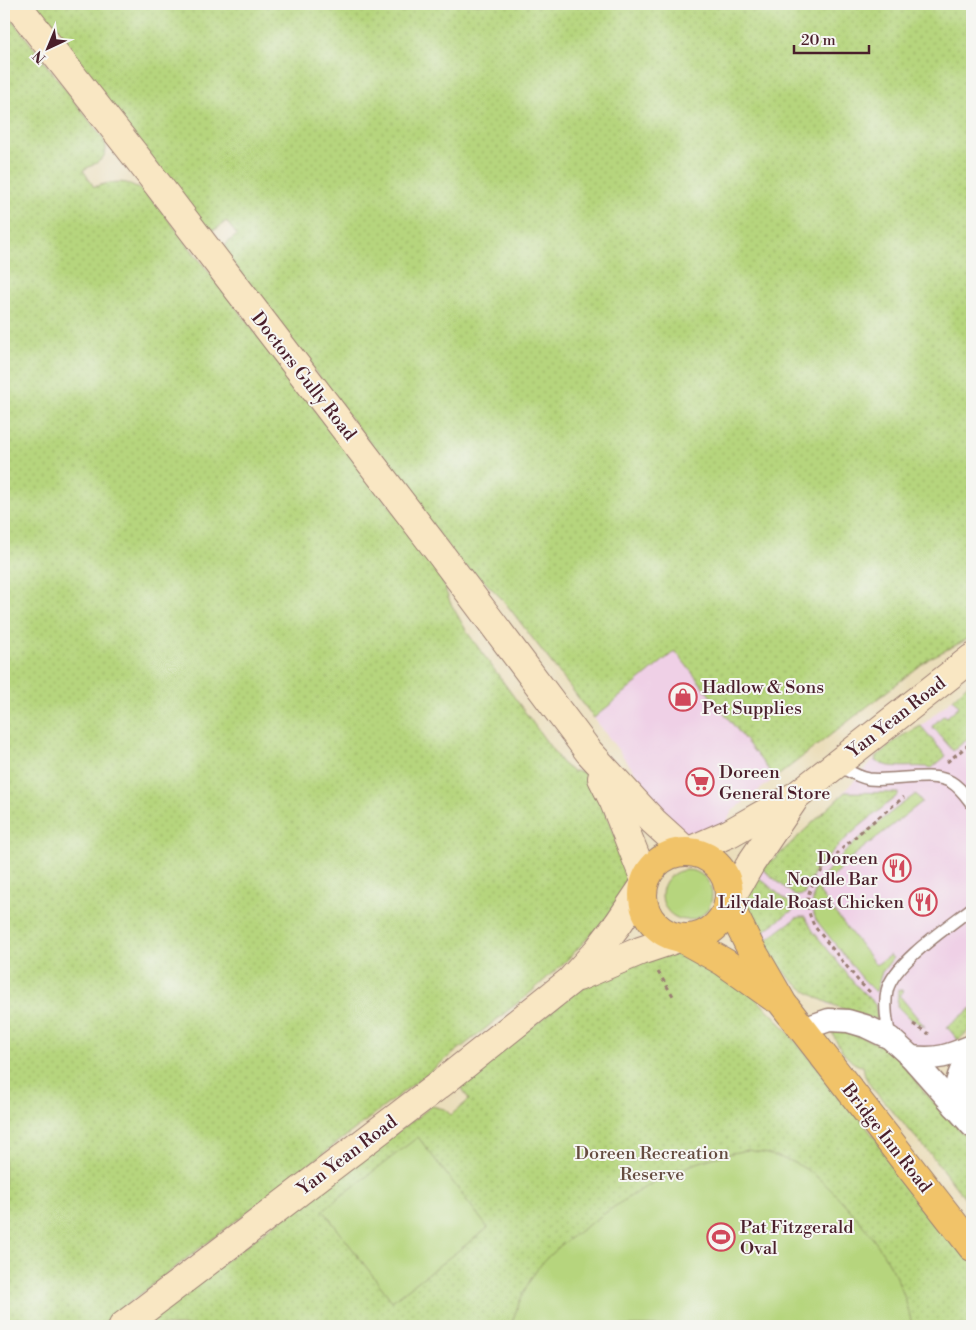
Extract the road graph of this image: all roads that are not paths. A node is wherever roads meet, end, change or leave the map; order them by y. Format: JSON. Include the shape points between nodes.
{"nodes":[{"id":1,"x":16,"y":4,"type":"edge"},
{"id":2,"x":972,"y":658,"type":"edge"},
{"id":3,"x":589,"y":752,"type":"junction"},
{"id":4,"x":836,"y":764,"type":"junction"},
{"id":5,"x":797,"y":796,"type":"junction"},
{"id":6,"x":972,"y":804,"type":"edge"},
{"id":7,"x":688,"y":852,"type":"junction"},
{"id":8,"x":644,"y":884,"type":"junction"},
{"id":9,"x":729,"y":902,"type":"junction"},
{"id":10,"x":972,"y":908,"type":"edge"},
{"id":11,"x":680,"y":938,"type":"junction"},
{"id":12,"x":570,"y":980,"type":"junction"},
{"id":13,"x":783,"y":1004,"type":"junction"},
{"id":14,"x":802,"y":1028,"type":"junction"},
{"id":15,"x":890,"y":1038,"type":"junction"},
{"id":16,"x":972,"y":1047,"type":"edge"},
{"id":17,"x":912,"y":1057,"type":"junction"},
{"id":18,"x":954,"y":1106,"type":"junction"},
{"id":19,"x":972,"y":1126,"type":"edge"},
{"id":20,"x":972,"y":1247,"type":"edge"},
{"id":21,"x":123,"y":1326,"type":"edge"}],
"edges":[{"from":1,"to":3,"type":"main road","name":"Doctors Gully Road","via":[[142,164]]},
{"from":2,"to":4,"type":"main road","name":"Yan Yean Road"},
{"from":3,"to":7,"type":"main road","name":"Doctors Gully Road","via":[[653,821]]},
{"from":3,"to":8,"type":"main road","name":"Doctors Gully Road","via":[[614,802]]},
{"from":4,"to":5,"type":"main road","name":"Yan Yean Road"},
{"from":4,"to":6,"type":"lane","via":[[871,779],[928,777],[950,781]]},
{"from":5,"to":7,"type":"main road","name":"Yan Yean Road"},
{"from":5,"to":9,"type":"main road","name":"Yan Yean Road"},
{"from":7,"to":8,"type":"main road","via":[[672,854],[659,861]]},
{"from":7,"to":9,"type":"main road","via":[[706,857],[719,867],[727,883]]},
{"from":8,"to":11,"type":"main road","via":[[643,901],[654,925]]},
{"from":8,"to":12,"type":"main road","name":"Yan Yean Road","via":[[598,950]]},
{"from":9,"to":11,"type":"main road","via":[[717,926],[694,938]]},
{"from":9,"to":13,"type":"main road","name":"Bridge Inn Road"},
{"from":10,"to":15,"type":"lane","via":[[908,959],[892,977],[886,1005]]},
{"from":11,"to":12,"type":"main road","name":"Yan Yean Road"},
{"from":11,"to":13,"type":"main road","name":"Bridge Inn Road","via":[[724,962]]},
{"from":12,"to":21,"type":"main road","name":"Yan Yean Road","via":[[443,1082]]},
{"from":13,"to":14,"type":"main road","name":"Bridge Inn Road"},
{"from":14,"to":15,"type":"street","via":[[829,1020],[848,1021]]},
{"from":14,"to":20,"type":"main road","name":"Bridge Inn Road"},
{"from":15,"to":17,"type":"street"},
{"from":16,"to":17,"type":"street","via":[[949,1056]]},
{"from":16,"to":18,"type":"street","via":[[957,1078]]},
{"from":17,"to":18,"type":"street"},
{"from":18,"to":19,"type":"street"}]}
